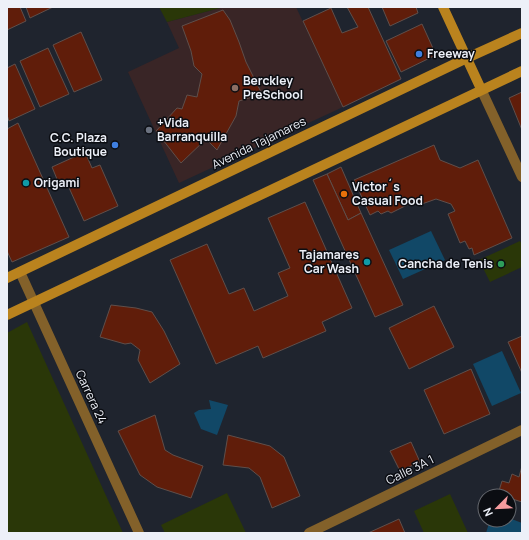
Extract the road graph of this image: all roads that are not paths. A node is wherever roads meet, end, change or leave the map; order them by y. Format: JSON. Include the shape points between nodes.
{"nodes":[{"id":1,"x":444,"y":7,"type":"edge"},
{"id":2,"x":522,"y":33,"type":"edge"},
{"id":3,"x":467,"y":58,"type":"junction"},
{"id":4,"x":522,"y":71,"type":"edge"},
{"id":5,"x":481,"y":89,"type":"junction"},
{"id":6,"x":522,"y":177,"type":"edge"},
{"id":7,"x":20,"y":272,"type":"junction"},
{"id":8,"x":7,"y":278,"type":"edge"},
{"id":9,"x":34,"y":302,"type":"junction"},
{"id":10,"x":7,"y":315,"type":"edge"},
{"id":11,"x":522,"y":430,"type":"edge"},
{"id":12,"x":139,"y":533,"type":"edge"},
{"id":13,"x":309,"y":533,"type":"edge"}],
"edges":[{"from":1,"to":3,"type":"street"},
{"from":2,"to":3,"type":"street","name":"Avenida Tajamares"},
{"from":3,"to":5,"type":"street"},
{"from":3,"to":7,"type":"street","name":"Avenida Tajamares"},
{"from":4,"to":5,"type":"street"},
{"from":5,"to":6,"type":"street"},
{"from":5,"to":9,"type":"street"},
{"from":7,"to":8,"type":"street","name":"Avenida Tajamares"},
{"from":7,"to":9,"type":"street","name":"Carrera 24"},
{"from":9,"to":10,"type":"street"},
{"from":9,"to":12,"type":"street","name":"Carrera 24"},
{"from":11,"to":13,"type":"street","name":"Calle 3A 1"}]}
